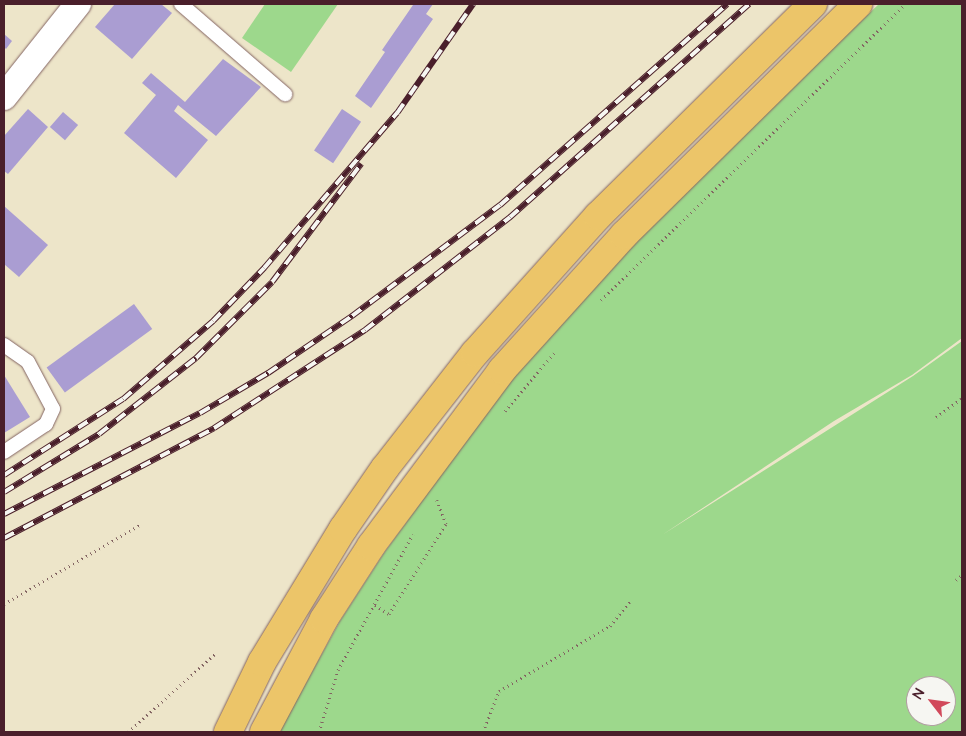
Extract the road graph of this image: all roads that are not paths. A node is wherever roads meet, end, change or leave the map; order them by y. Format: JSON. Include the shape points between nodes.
{"nodes":[{"id":1,"x":78,"y":4,"type":"edge"},
{"id":2,"x":182,"y":4,"type":"edge"},
{"id":3,"x":813,"y":4,"type":"edge"},
{"id":4,"x":858,"y":4,"type":"edge"},
{"id":5,"x":285,"y":94,"type":"dead end"},
{"id":6,"x":4,"y":97,"type":"edge"},
{"id":7,"x":4,"y":345,"type":"edge"},
{"id":8,"x":4,"y":452,"type":"edge"},
{"id":9,"x":228,"y":732,"type":"edge"},
{"id":10,"x":264,"y":732,"type":"edge"}],
"edges":[{"from":1,"to":6,"type":"street"},
{"from":2,"to":5,"type":"lane"},
{"from":3,"to":9,"type":"highway","via":[[598,216],[474,353],[385,468],[343,529],[262,662]]},
{"from":4,"to":10,"type":"highway","via":[[631,228],[502,370],[370,546],[324,619]]},
{"from":7,"to":8,"type":"lane","via":[[28,362],[53,409],[46,424]]}]}
